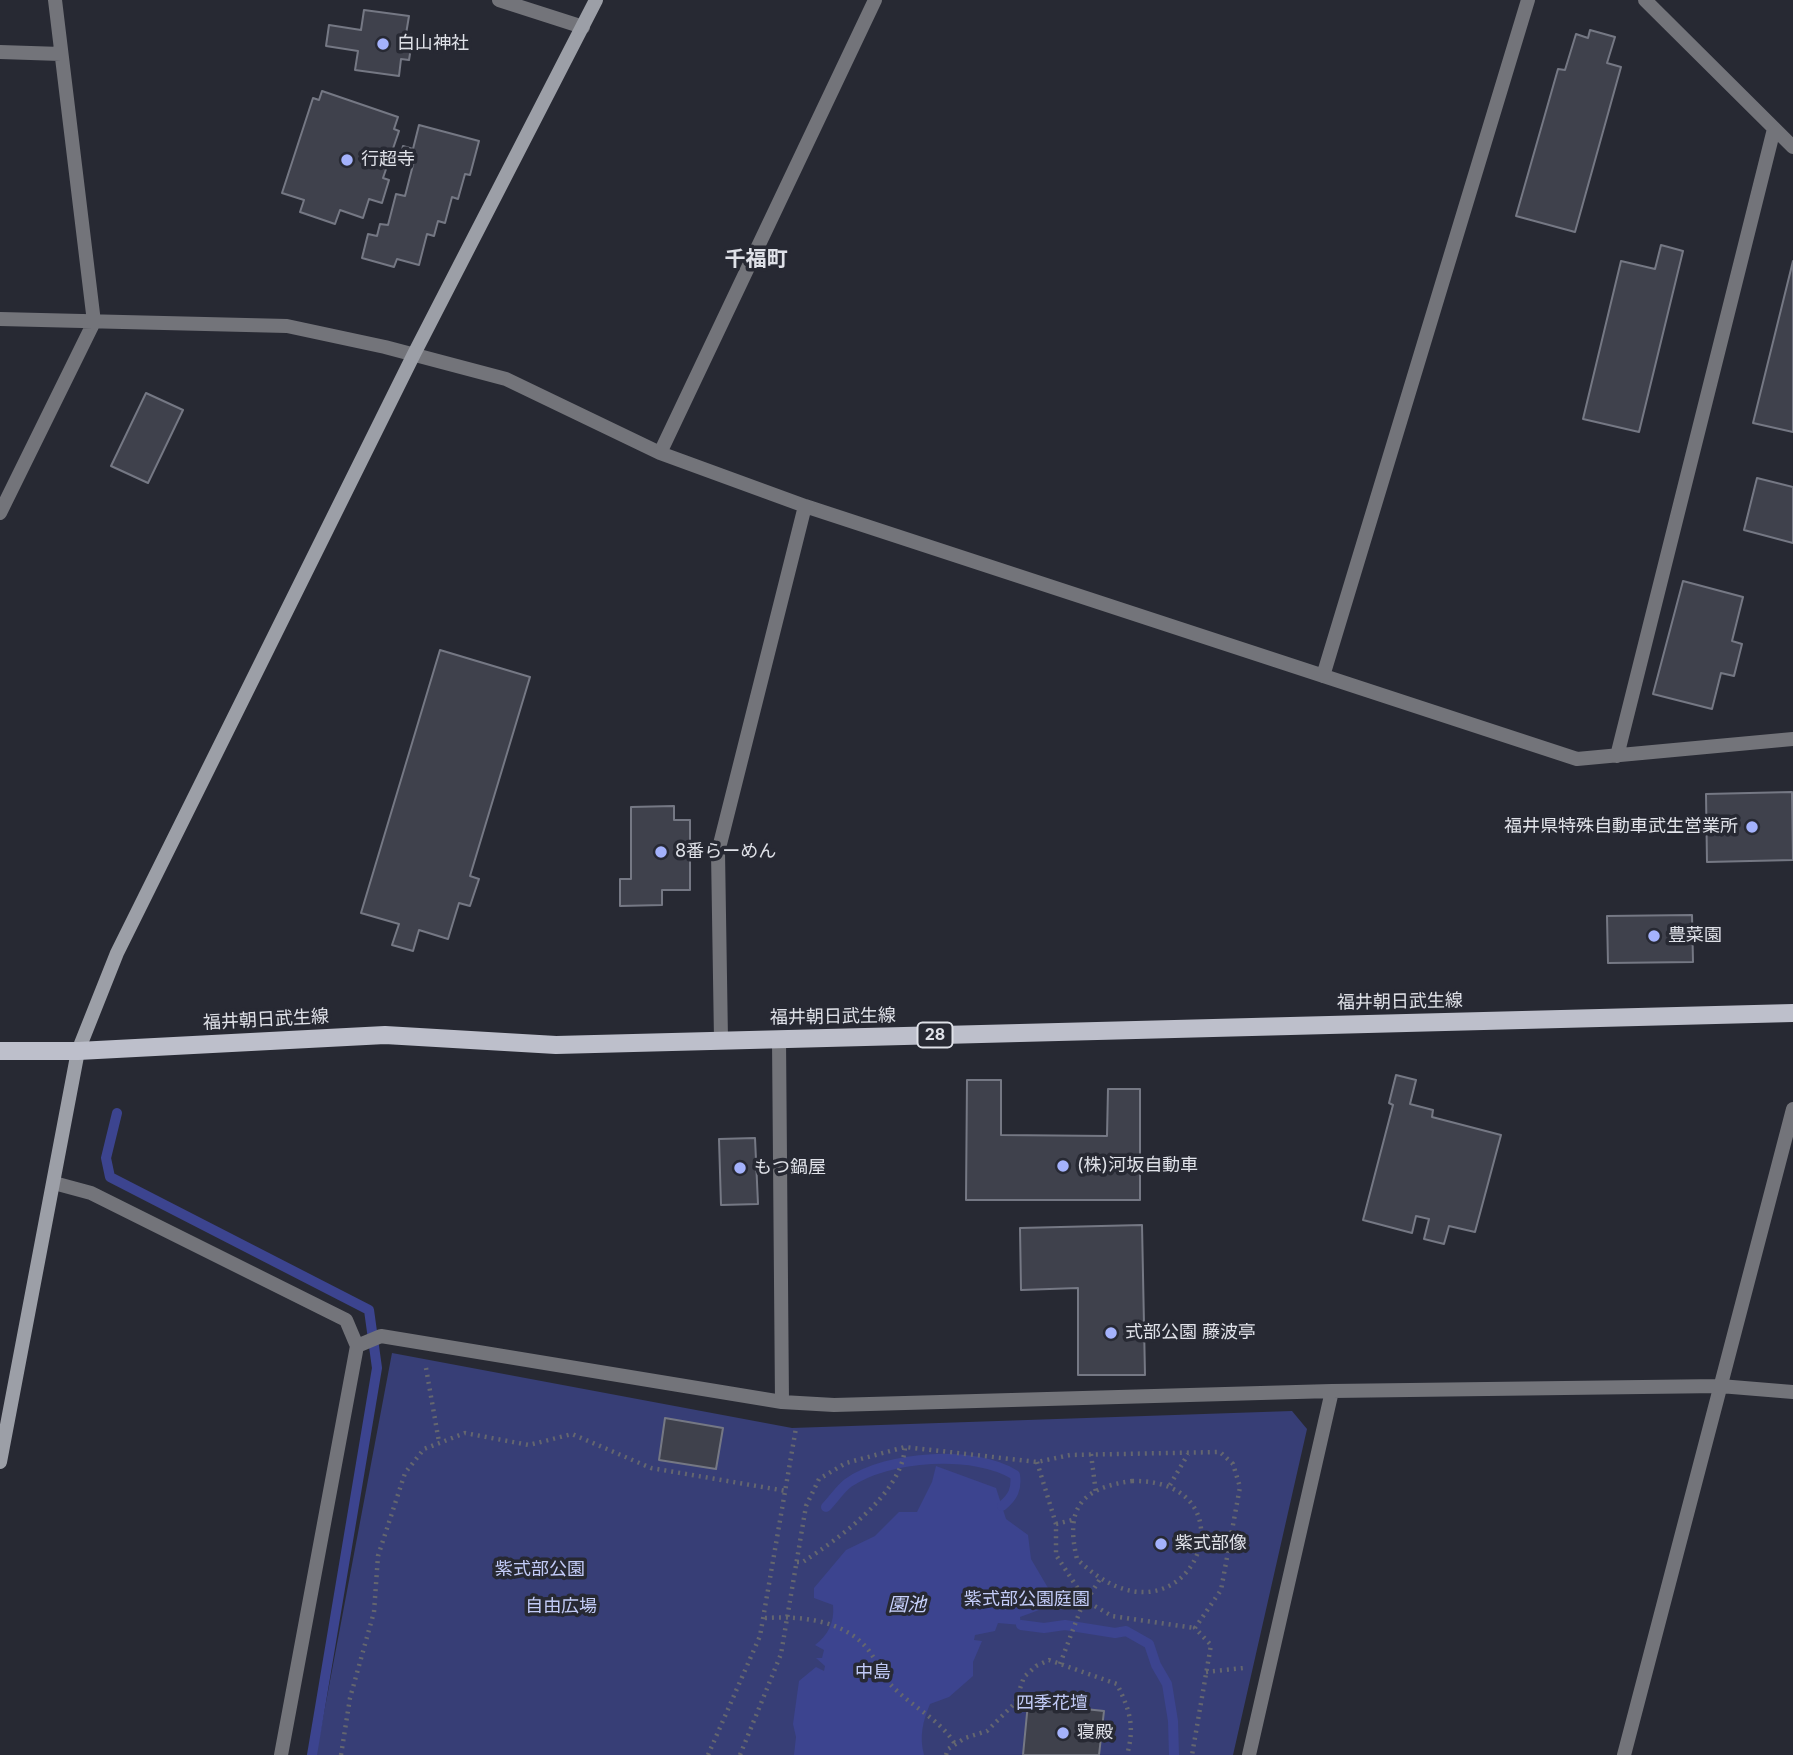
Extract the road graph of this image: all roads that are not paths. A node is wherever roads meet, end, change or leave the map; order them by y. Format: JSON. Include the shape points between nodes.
{"nodes":[{"id":1,"x":55,"y":0,"type":"edge"},
{"id":2,"x":499,"y":0,"type":"edge"},
{"id":3,"x":596,"y":0,"type":"edge"},
{"id":4,"x":875,"y":0,"type":"edge"},
{"id":5,"x":1528,"y":0,"type":"edge"},
{"id":6,"x":1645,"y":0,"type":"edge"},
{"id":7,"x":583,"y":27,"type":"junction"},
{"id":8,"x":0,"y":52,"type":"edge"},
{"id":9,"x":61,"y":54,"type":"junction"},
{"id":10,"x":1774,"y":129,"type":"junction"},
{"id":11,"x":1793,"y":147,"type":"edge"},
{"id":12,"x":0,"y":319,"type":"edge"},
{"id":13,"x":94,"y":322,"type":"junction"},
{"id":14,"x":414,"y":354,"type":"junction"},
{"id":15,"x":660,"y":453,"type":"junction"},
{"id":16,"x":805,"y":506,"type":"junction"},
{"id":17,"x":0,"y":513,"type":"edge"},
{"id":18,"x":1323,"y":676,"type":"junction"},
{"id":19,"x":1793,"y":739,"type":"edge"},
{"id":20,"x":1617,"y":756,"type":"junction"},
{"id":21,"x":1793,"y":1013,"type":"edge"},
{"id":22,"x":722,"y":1040,"type":"junction"},
{"id":23,"x":779,"y":1040,"type":"junction"},
{"id":24,"x":0,"y":1051,"type":"edge"},
{"id":25,"x":78,"y":1051,"type":"junction"},
{"id":26,"x":1793,"y":1109,"type":"edge"},
{"id":27,"x":54,"y":1183,"type":"junction"},
{"id":28,"x":357,"y":1346,"type":"junction"},
{"id":29,"x":1720,"y":1385,"type":"junction"},
{"id":30,"x":1332,"y":1391,"type":"junction"},
{"id":31,"x":1793,"y":1392,"type":"edge"},
{"id":32,"x":782,"y":1402,"type":"junction"},
{"id":33,"x":0,"y":1461,"type":"edge"},
{"id":34,"x":281,"y":1755,"type":"edge"},
{"id":35,"x":1248,"y":1755,"type":"edge"},
{"id":36,"x":1624,"y":1755,"type":"edge"}],
"edges":[{"from":1,"to":9,"type":"street"},
{"from":2,"to":7,"type":"street"},
{"from":3,"to":7,"type":"street"},
{"from":4,"to":15,"type":"street"},
{"from":5,"to":18,"type":"street"},
{"from":6,"to":10,"type":"street"},
{"from":7,"to":14,"type":"street"},
{"from":8,"to":9,"type":"street"},
{"from":9,"to":13,"type":"street"},
{"from":10,"to":11,"type":"street"},
{"from":10,"to":20,"type":"street"},
{"from":12,"to":13,"type":"street"},
{"from":13,"to":14,"type":"street","via":[[287,327]]},
{"from":13,"to":17,"type":"street"},
{"from":14,"to":15,"type":"street","via":[[506,379]]},
{"from":14,"to":25,"type":"street","via":[[117,953]]},
{"from":15,"to":16,"type":"street"},
{"from":16,"to":18,"type":"street"},
{"from":16,"to":22,"type":"street","via":[[718,852]]},
{"from":18,"to":20,"type":"street","via":[[1577,759]]},
{"from":19,"to":20,"type":"street"},
{"from":21,"to":23,"type":"main road","name":"福井朝日武生線","number":"28"},
{"from":22,"to":23,"type":"main road","name":"福井朝日武生線","number":"28"},
{"from":22,"to":25,"type":"main road","name":"福井朝日武生線","number":"28","via":[[556,1045],[384,1035]]},
{"from":23,"to":32,"type":"street"},
{"from":24,"to":25,"type":"main road","name":"福井朝日武生線","number":"28"},
{"from":25,"to":27,"type":"street"},
{"from":26,"to":29,"type":"street"},
{"from":27,"to":28,"type":"street","via":[[91,1193],[346,1320]]},
{"from":27,"to":33,"type":"street"},
{"from":28,"to":32,"type":"street","via":[[381,1336]]},
{"from":28,"to":34,"type":"street"},
{"from":29,"to":30,"type":"street"},
{"from":29,"to":31,"type":"street"},
{"from":29,"to":36,"type":"street"},
{"from":30,"to":32,"type":"street","via":[[834,1405]]},
{"from":30,"to":35,"type":"street"}]}
